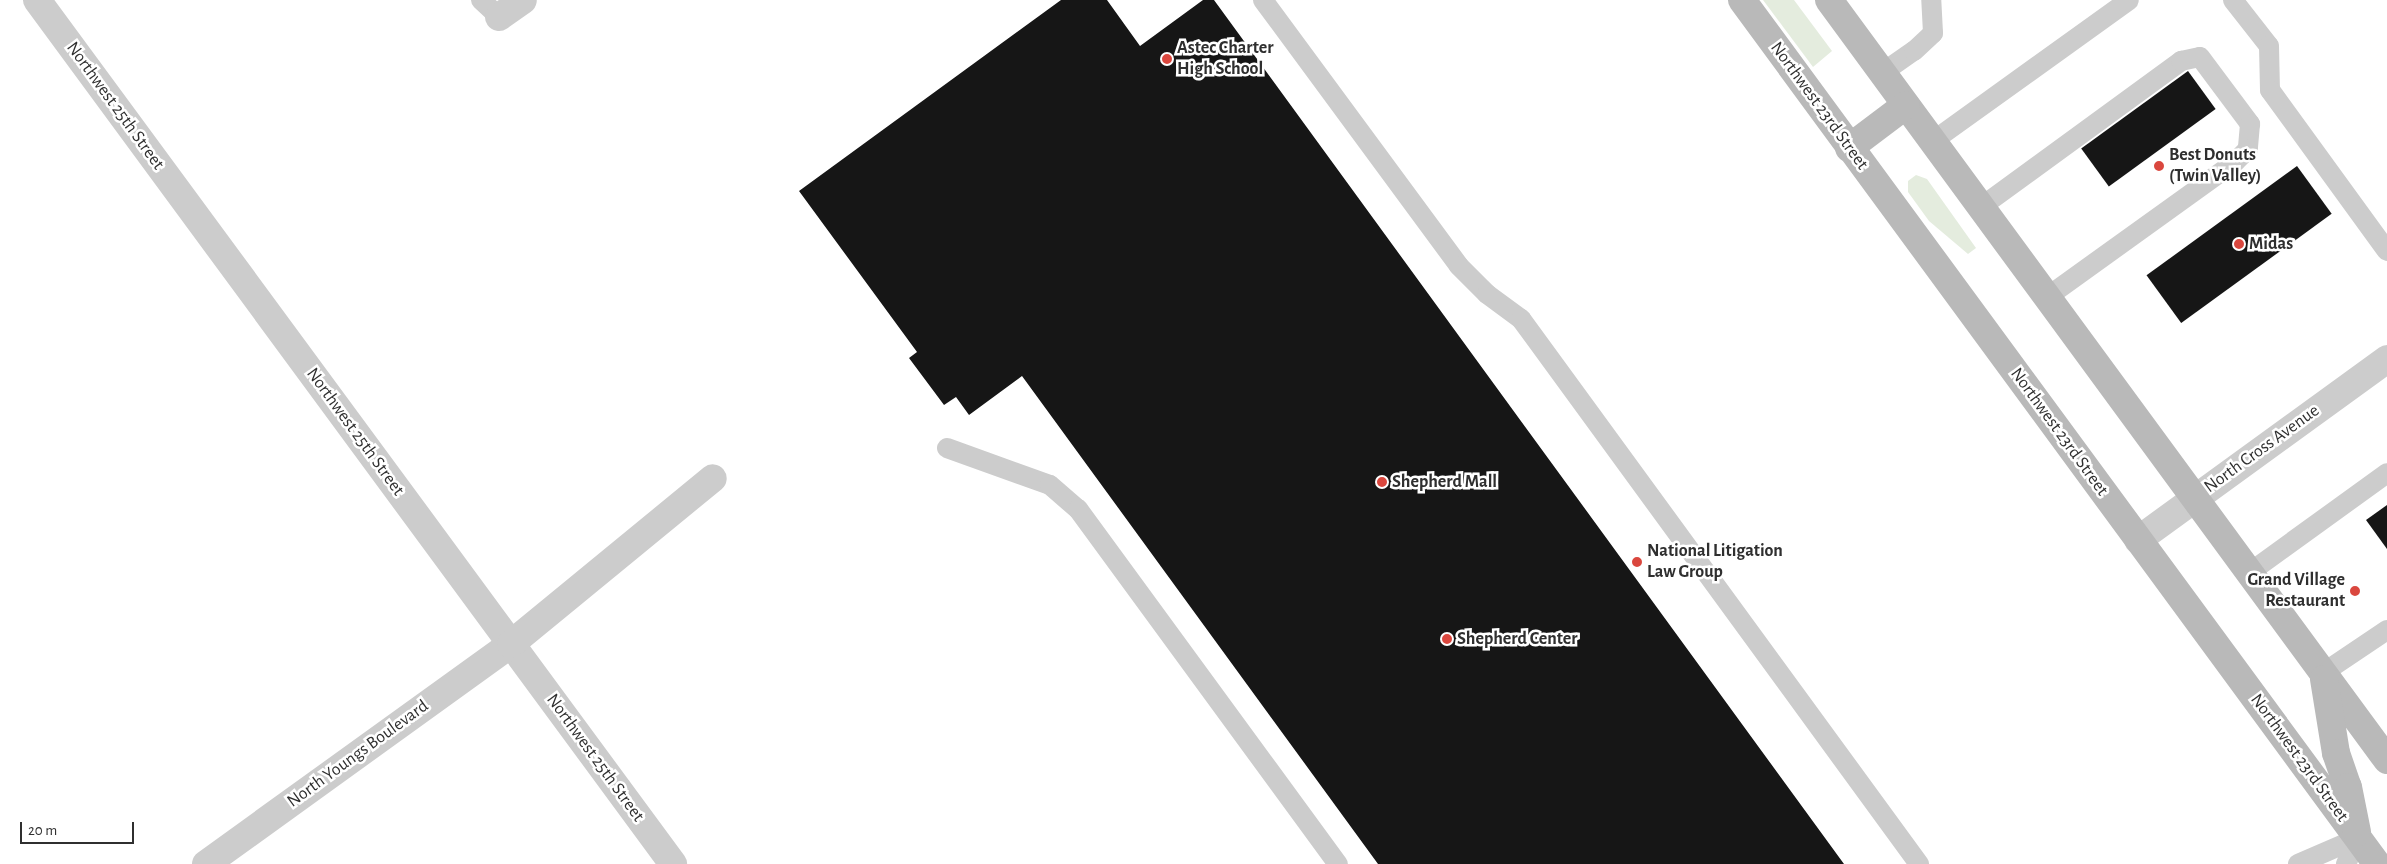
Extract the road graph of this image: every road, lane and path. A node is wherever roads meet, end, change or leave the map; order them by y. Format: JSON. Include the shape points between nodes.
{"nodes":[{"id":1,"x":36,"y":0,"type":"edge"},
{"id":2,"x":522,"y":0,"type":"edge"},
{"id":3,"x":1263,"y":0,"type":"edge"},
{"id":4,"x":1742,"y":0,"type":"edge"},
{"id":5,"x":1829,"y":0,"type":"edge"},
{"id":6,"x":1931,"y":0,"type":"edge"},
{"id":7,"x":2129,"y":0,"type":"edge"},
{"id":8,"x":2233,"y":0,"type":"edge"},
{"id":9,"x":490,"y":9,"type":"edge"},
{"id":10,"x":1882,"y":72,"type":"junction"},
{"id":11,"x":1906,"y":105,"type":"junction"},
{"id":12,"x":1933,"y":141,"type":"junction"},
{"id":13,"x":1849,"y":148,"type":"junction"},
{"id":14,"x":1981,"y":207,"type":"junction"},
{"id":15,"x":2387,"y":251,"type":"edge"},
{"id":16,"x":2047,"y":298,"type":"junction"},
{"id":17,"x":2387,"y":359,"type":"edge"},
{"id":18,"x":947,"y":448,"type":"dead end"},
{"id":19,"x":2387,"y":473,"type":"edge"},
{"id":20,"x":713,"y":478,"type":"dead end"},
{"id":21,"x":2194,"y":498,"type":"junction"},
{"id":22,"x":2138,"y":540,"type":"junction"},
{"id":23,"x":2250,"y":573,"type":"junction"},
{"id":24,"x":2387,"y":630,"type":"edge"},
{"id":25,"x":511,"y":644,"type":"junction"},
{"id":26,"x":2323,"y":673,"type":"junction"},
{"id":27,"x":2387,"y":760,"type":"edge"},
{"id":28,"x":2358,"y":838,"type":"junction"},
{"id":29,"x":2387,"y":841,"type":"edge"},
{"id":30,"x":206,"y":864,"type":"edge"},
{"id":31,"x":673,"y":864,"type":"edge"},
{"id":32,"x":1338,"y":864,"type":"edge"},
{"id":33,"x":1919,"y":864,"type":"edge"},
{"id":34,"x":2298,"y":864,"type":"edge"},
{"id":35,"x":2346,"y":864,"type":"edge"},
{"id":36,"x":2377,"y":864,"type":"edge"}],
"edges":[{"from":1,"to":25,"type":"street","name":"Northwest 25th Street"},
{"from":2,"to":9,"type":"street"},
{"from":3,"to":33,"type":"lane","via":[[1459,266],[1487,294],[1521,319]]},
{"from":4,"to":13,"type":"main road","name":"Northwest 23rd Street"},
{"from":5,"to":10,"type":"main road"},
{"from":6,"to":10,"type":"lane","via":[[1933,33],[1914,51]]},
{"from":7,"to":12,"type":"lane"},
{"from":8,"to":15,"type":"lane","via":[[2269,46],[2270,90]]},
{"from":10,"to":11,"type":"main road"},
{"from":11,"to":12,"type":"main road"},
{"from":11,"to":13,"type":"main road"},
{"from":12,"to":14,"type":"main road"},
{"from":13,"to":22,"type":"main road","name":"Northwest 23rd Street"},
{"from":14,"to":16,"type":"main road"},
{"from":14,"to":16,"type":"lane","via":[[2181,61],[2200,56],[2250,124],[2248,148],[2235,162]]},
{"from":16,"to":21,"type":"main road"},
{"from":17,"to":21,"type":"street","name":"North Cross Avenue"},
{"from":18,"to":32,"type":"lane","via":[[1050,485],[1078,509]]},
{"from":19,"to":23,"type":"lane"},
{"from":20,"to":25,"type":"street","name":"North Youngs Boulevard"},
{"from":21,"to":22,"type":"street","name":"North Cross Avenue"},
{"from":21,"to":23,"type":"main road"},
{"from":22,"to":28,"type":"main road","name":"Northwest 23rd Street"},
{"from":23,"to":26,"type":"main road"},
{"from":24,"to":26,"type":"lane"},
{"from":25,"to":30,"type":"street","name":"North Youngs Boulevard"},
{"from":25,"to":31,"type":"street","name":"Northwest 25th Street"},
{"from":26,"to":27,"type":"main road"},
{"from":26,"to":28,"type":"main road","via":[[2336,753],[2348,787]]},
{"from":28,"to":29,"type":"main road"},
{"from":28,"to":34,"type":"lane"},
{"from":28,"to":35,"type":"lane"},
{"from":28,"to":36,"type":"main road","name":"Northwest 23rd Street"}]}
